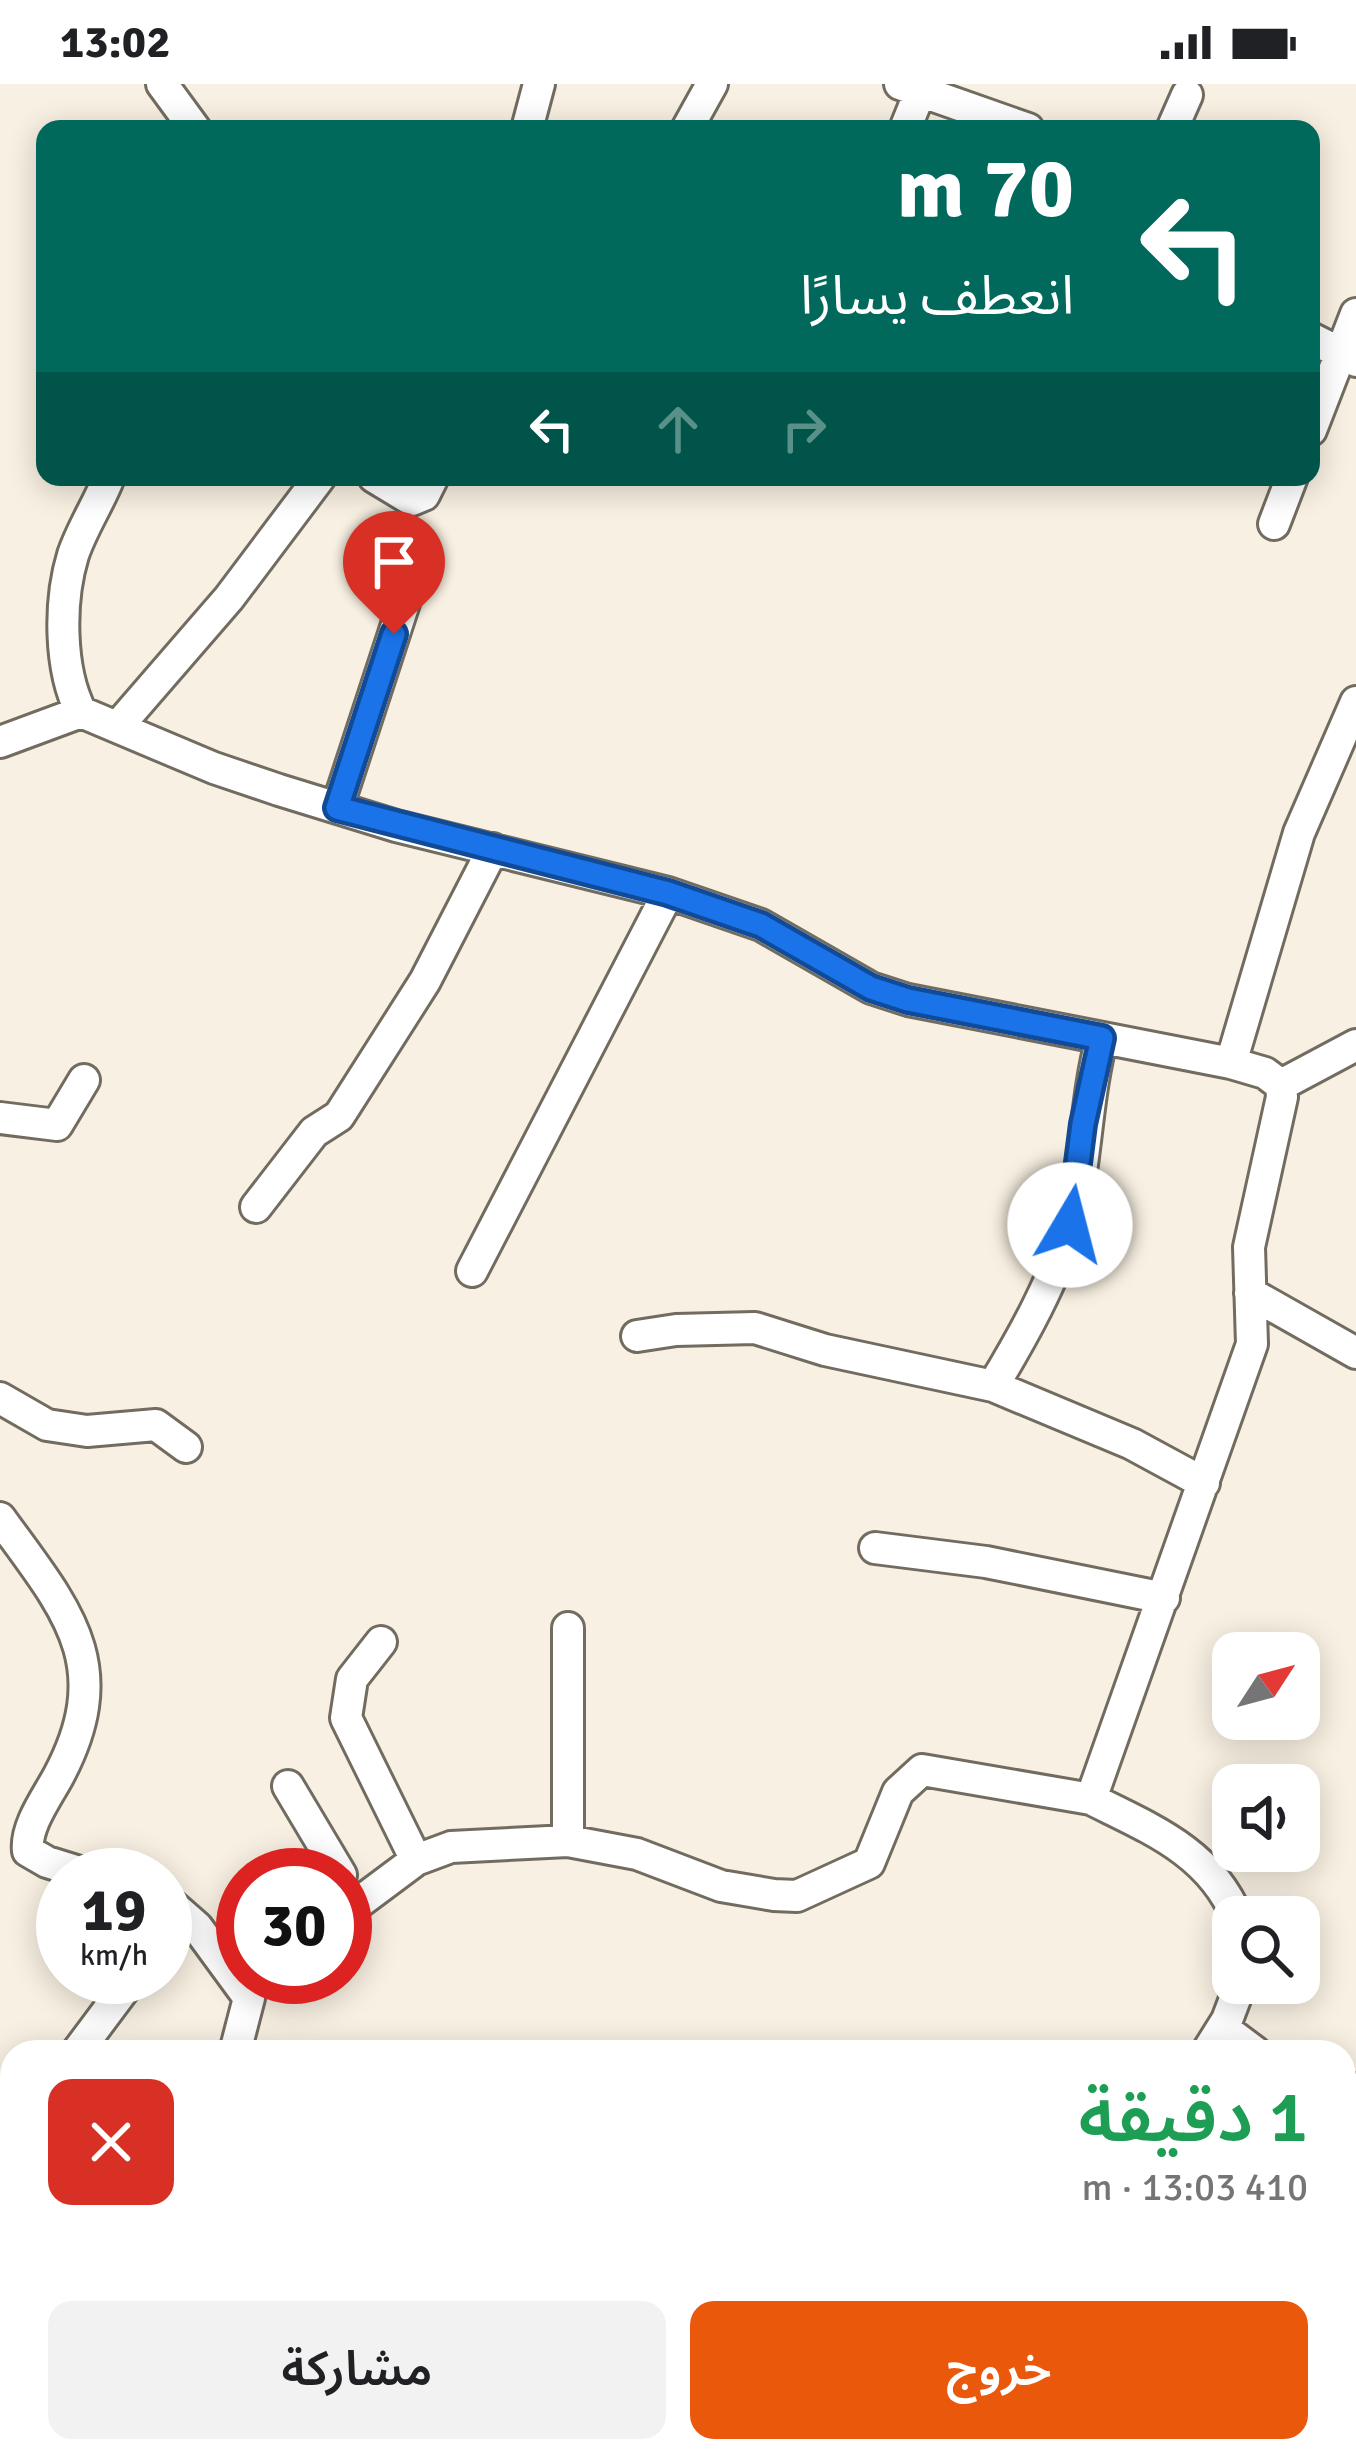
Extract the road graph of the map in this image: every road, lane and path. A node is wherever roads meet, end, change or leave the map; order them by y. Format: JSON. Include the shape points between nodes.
{"nodes":[{"id":1,"x":162,"y":84,"type":"edge"},
{"id":2,"x":539,"y":84,"type":"edge"},
{"id":3,"x":712,"y":84,"type":"edge"},
{"id":4,"x":910,"y":88,"type":"edge"},
{"id":5,"x":1187,"y":95,"type":"dead end"},
{"id":6,"x":188,"y":120,"type":"edge"},
{"id":7,"x":529,"y":120,"type":"edge"},
{"id":8,"x":693,"y":120,"type":"edge"},
{"id":9,"x":906,"y":120,"type":"edge"},
{"id":10,"x":1002,"y":120,"type":"edge"},
{"id":11,"x":1176,"y":120,"type":"edge"},
{"id":12,"x":1356,"y":314,"type":"edge"},
{"id":13,"x":1320,"y":342,"type":"edge"},
{"id":14,"x":1349,"y":357,"type":"edge"},
{"id":15,"x":1320,"y":413,"type":"edge"},
{"id":16,"x":105,"y":486,"type":"edge"},
{"id":17,"x":313,"y":486,"type":"edge"},
{"id":18,"x":391,"y":486,"type":"edge"},
{"id":19,"x":427,"y":486,"type":"edge"},
{"id":20,"x":1289,"y":486,"type":"edge"},
{"id":21,"x":1274,"y":524,"type":"dead end"},
{"id":22,"x":408,"y":591,"type":"dead end"},
{"id":23,"x":1356,"y":701,"type":"edge"},
{"id":24,"x":81,"y":712,"type":"junction"},
{"id":25,"x":120,"y":724,"type":"junction"},
{"id":26,"x":0,"y":742,"type":"edge"},
{"id":27,"x":337,"y":808,"type":"junction"},
{"id":28,"x":493,"y":849,"type":"junction"},
{"id":29,"x":668,"y":893,"type":"junction"},
{"id":30,"x":1102,"y":1038,"type":"junction"},
{"id":31,"x":1356,"y":1045,"type":"edge"},
{"id":32,"x":1231,"y":1063,"type":"junction"},
{"id":33,"x":84,"y":1080,"type":"dead end"},
{"id":34,"x":1281,"y":1085,"type":"junction"},
{"id":35,"x":0,"y":1118,"type":"edge"},
{"id":36,"x":256,"y":1207,"type":"dead end"},
{"id":37,"x":472,"y":1270,"type":"dead end"},
{"id":38,"x":1250,"y":1292,"type":"junction"},
{"id":39,"x":637,"y":1336,"type":"dead end"},
{"id":40,"x":1356,"y":1353,"type":"edge"},
{"id":41,"x":993,"y":1386,"type":"junction"},
{"id":42,"x":0,"y":1398,"type":"edge"},
{"id":43,"x":186,"y":1447,"type":"dead end"},
{"id":44,"x":1204,"y":1483,"type":"junction"},
{"id":45,"x":4,"y":1531,"type":"edge"},
{"id":46,"x":875,"y":1548,"type":"dead end"},
{"id":47,"x":1163,"y":1598,"type":"junction"},
{"id":48,"x":568,"y":1628,"type":"dead end"},
{"id":49,"x":381,"y":1642,"type":"dead end"},
{"id":50,"x":288,"y":1786,"type":"dead end"},
{"id":51,"x":1091,"y":1799,"type":"junction"},
{"id":52,"x":568,"y":1841,"type":"junction"},
{"id":53,"x":322,"y":1848,"type":"edge"},
{"id":54,"x":14,"y":1856,"type":"edge"},
{"id":55,"x":416,"y":1860,"type":"junction"},
{"id":56,"x":372,"y":1881,"type":"edge"},
{"id":57,"x":1228,"y":1896,"type":"edge"},
{"id":58,"x":192,"y":1932,"type":"edge"},
{"id":59,"x":216,"y":1951,"type":"edge"},
{"id":60,"x":112,"y":2004,"type":"edge"},
{"id":61,"x":254,"y":2004,"type":"edge"},
{"id":62,"x":1231,"y":2004,"type":"edge"},
{"id":63,"x":85,"y":2040,"type":"edge"},
{"id":64,"x":240,"y":2040,"type":"edge"},
{"id":65,"x":1215,"y":2040,"type":"edge"}],
"edges":[{"from":1,"to":6,"type":"street"},
{"from":2,"to":7,"type":"street"},
{"from":3,"to":8,"type":"street"},
{"from":4,"to":9,"type":"street"},
{"from":4,"to":10,"type":"street"},
{"from":5,"to":11,"type":"street"},
{"from":12,"to":14,"type":"street"},
{"from":13,"to":14,"type":"street"},
{"from":14,"to":15,"type":"street"},
{"from":16,"to":24,"type":"street","via":[[70,578],[63,648]]},
{"from":17,"to":25,"type":"street"},
{"from":18,"to":19,"type":"street","via":[[418,500]]},
{"from":20,"to":21,"type":"street"},
{"from":22,"to":27,"type":"street"},
{"from":23,"to":32,"type":"street","via":[[1299,833]]},
{"from":24,"to":25,"type":"street"},
{"from":24,"to":26,"type":"street"},
{"from":25,"to":27,"type":"street","via":[[214,768]]},
{"from":27,"to":28,"type":"street"},
{"from":28,"to":29,"type":"street"},
{"from":28,"to":36,"type":"street","via":[[425,981],[339,1116],[314,1132]]},
{"from":29,"to":30,"type":"street","via":[[761,925],[871,988]]},
{"from":29,"to":37,"type":"street"},
{"from":30,"to":32,"type":"street"},
{"from":30,"to":41,"type":"street","via":[[1070,1225]]},
{"from":31,"to":34,"type":"street"},
{"from":32,"to":34,"type":"street"},
{"from":33,"to":35,"type":"street","via":[[57,1125]]},
{"from":34,"to":38,"type":"street","via":[[1249,1247]]},
{"from":38,"to":40,"type":"street"},
{"from":38,"to":44,"type":"street","via":[[1252,1344]]},
{"from":39,"to":41,"type":"street","via":[[755,1328]]},
{"from":41,"to":44,"type":"street"},
{"from":42,"to":43,"type":"street","via":[[47,1425],[156,1425]]},
{"from":44,"to":47,"type":"street"},
{"from":45,"to":54,"type":"street","via":[[63,1604],[87,1703],[78,1738]]},
{"from":46,"to":47,"type":"street"},
{"from":47,"to":51,"type":"street"},
{"from":48,"to":52,"type":"street"},
{"from":49,"to":55,"type":"street","via":[[352,1679],[346,1718]]},
{"from":50,"to":53,"type":"street"},
{"from":51,"to":52,"type":"street","via":[[922,1770],[898,1792],[869,1863],[797,1896],[722,1886],[637,1854]]},
{"from":51,"to":57,"type":"street","via":[[1169,1838]]},
{"from":52,"to":55,"type":"street","via":[[451,1847]]},
{"from":55,"to":56,"type":"street"},
{"from":58,"to":59,"type":"street"},
{"from":60,"to":63,"type":"street"},
{"from":61,"to":64,"type":"street"},
{"from":62,"to":65,"type":"street"}]}
